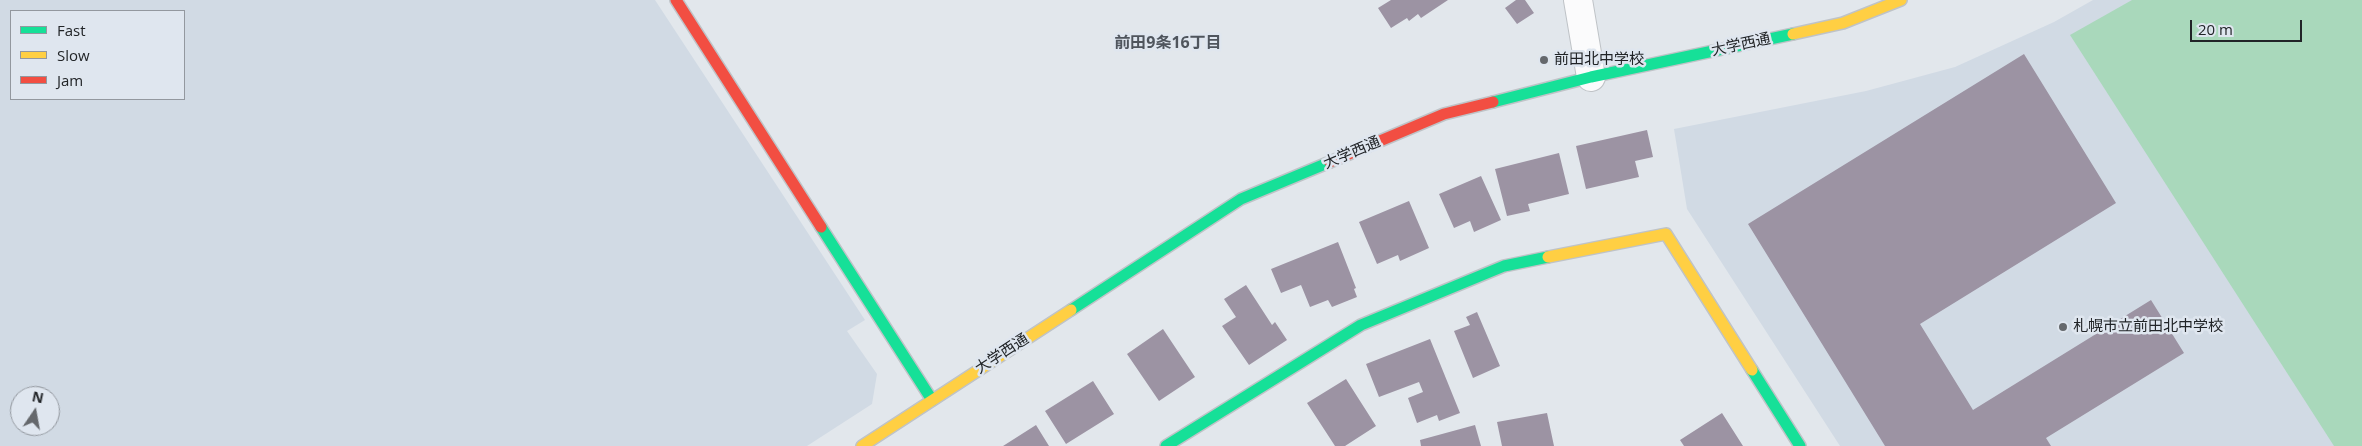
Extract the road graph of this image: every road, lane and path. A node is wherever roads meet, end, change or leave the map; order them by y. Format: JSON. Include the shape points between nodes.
{"nodes":[{"id":1,"x":676,"y":0,"type":"edge"},
{"id":2,"x":1578,"y":0,"type":"edge"},
{"id":3,"x":1901,"y":0,"type":"edge"},
{"id":4,"x":1591,"y":77,"type":"junction"},
{"id":5,"x":932,"y":400,"type":"junction"},
{"id":6,"x":862,"y":446,"type":"edge"},
{"id":7,"x":1166,"y":446,"type":"edge"},
{"id":8,"x":1800,"y":446,"type":"edge"}],
"edges":[{"from":1,"to":5,"type":"street"},
{"from":2,"to":4,"type":"street"},
{"from":3,"to":4,"type":"street","name":"大学西通","via":[[1843,23]]},
{"from":4,"to":5,"type":"street","name":"大学西通","via":[[1444,114],[1241,200]]},
{"from":5,"to":6,"type":"street","name":"大学西通"},
{"from":7,"to":8,"type":"street","via":[[1361,324],[1504,266],[1666,234]]}]}
